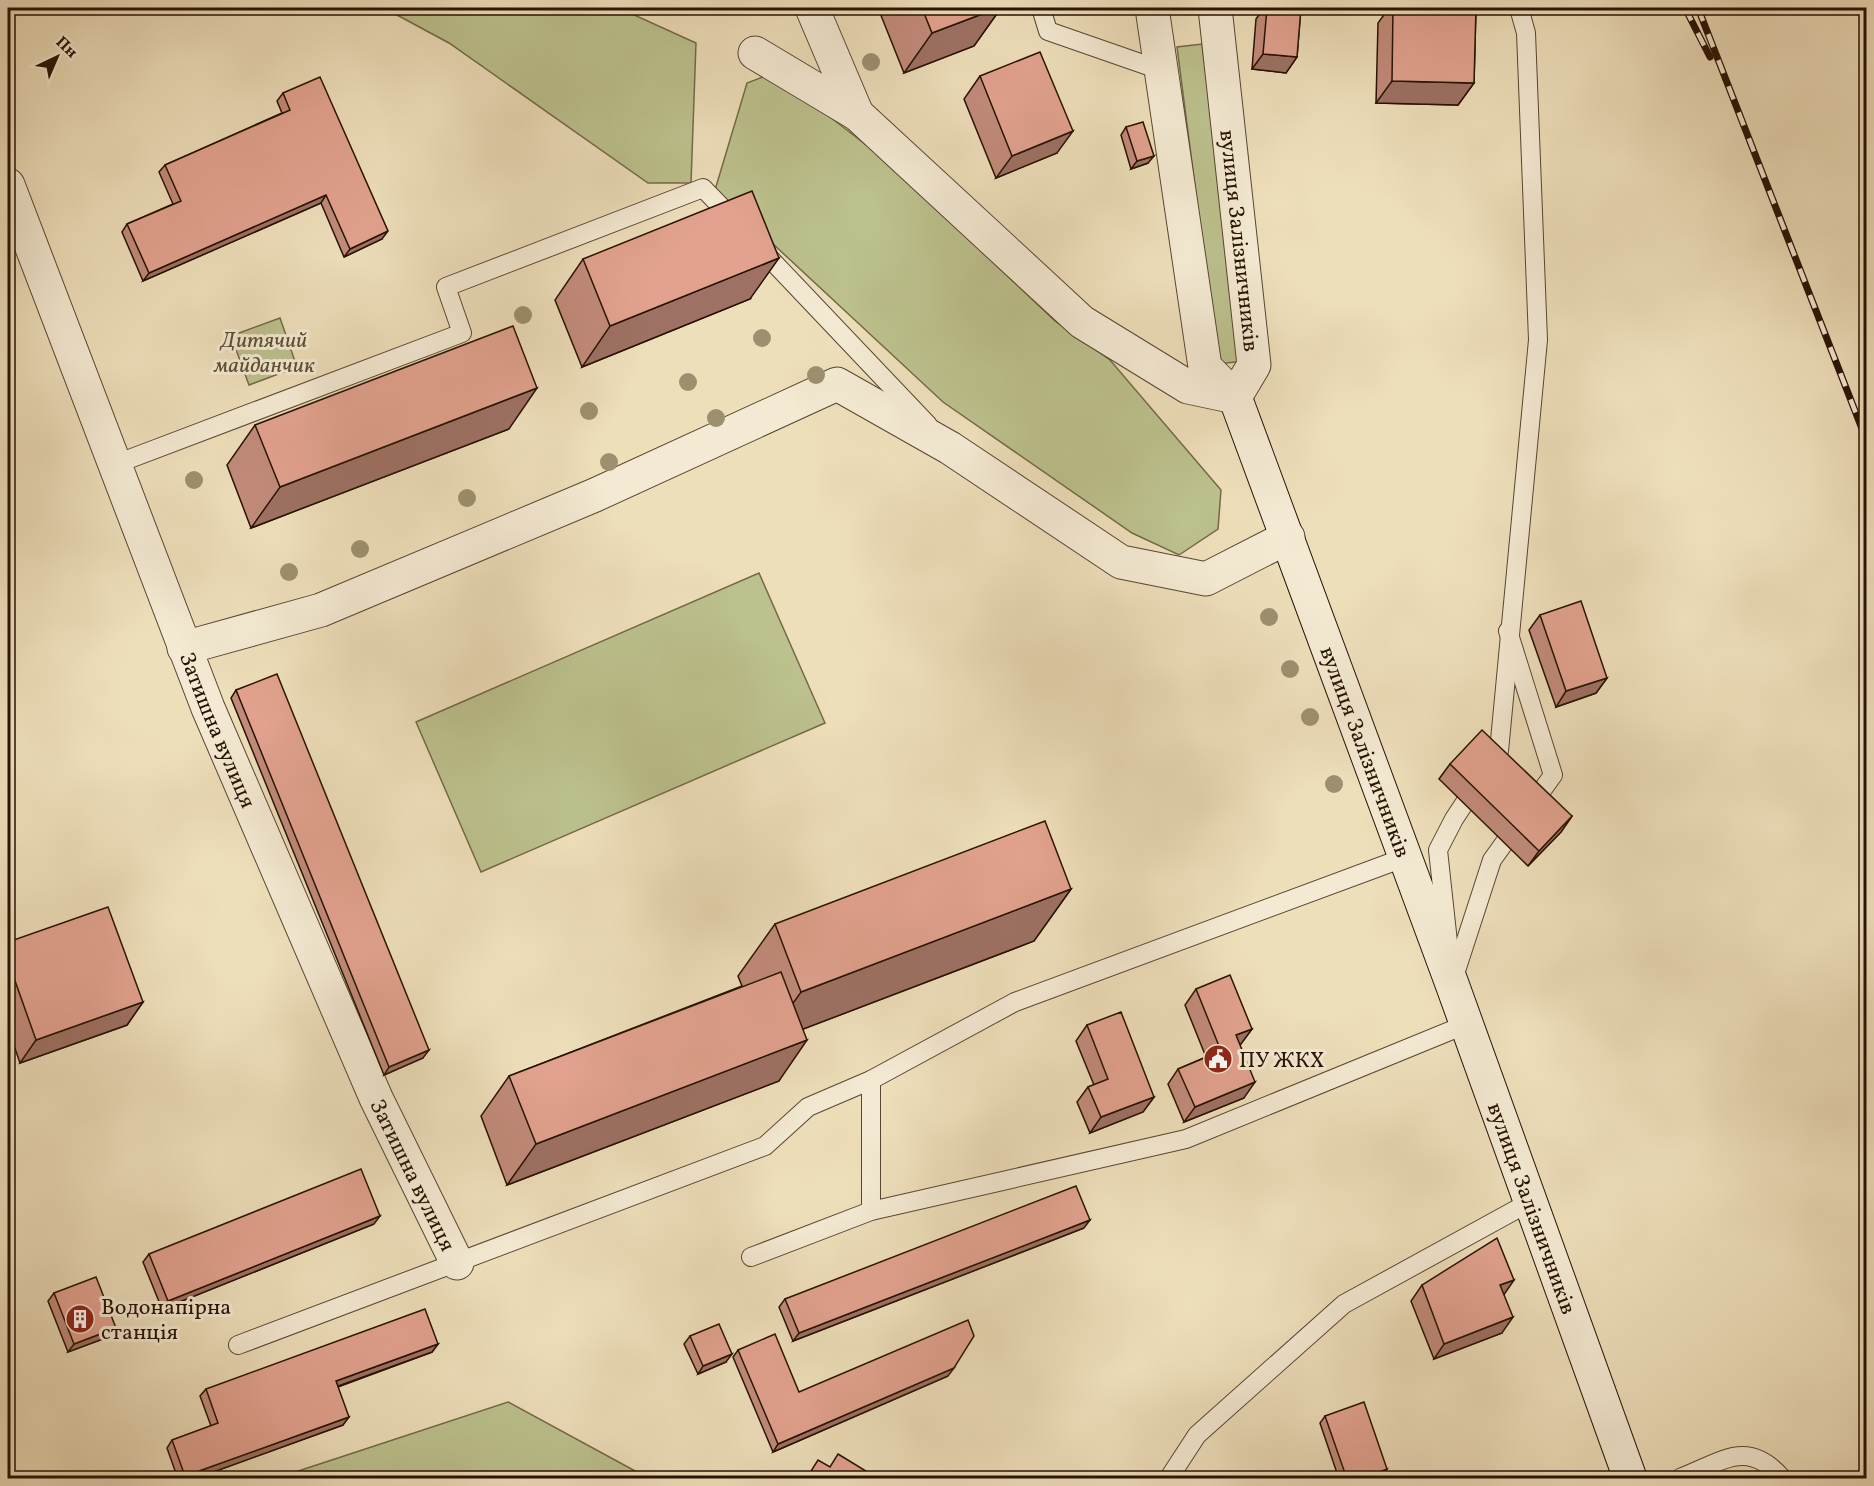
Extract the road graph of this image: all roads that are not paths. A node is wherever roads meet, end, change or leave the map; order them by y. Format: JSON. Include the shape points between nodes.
{"nodes":[{"id":1,"x":812,"y":8,"type":"edge"},
{"id":2,"x":1041,"y":8,"type":"edge"},
{"id":3,"x":1152,"y":8,"type":"edge"},
{"id":4,"x":1215,"y":8,"type":"edge"},
{"id":5,"x":1519,"y":8,"type":"edge"},
{"id":6,"x":754,"y":53,"type":"dead end"},
{"id":7,"x":1162,"y":71,"type":"junction"},
{"id":8,"x":857,"y":114,"type":"junction"},
{"id":9,"x":8,"y":184,"type":"edge"},
{"id":10,"x":1235,"y":397,"type":"junction"},
{"id":11,"x":950,"y":448,"type":"junction"},
{"id":12,"x":116,"y":464,"type":"junction"},
{"id":13,"x":1288,"y":537,"type":"junction"},
{"id":14,"x":1508,"y":631,"type":"junction"},
{"id":15,"x":184,"y":648,"type":"junction"},
{"id":16,"x":1406,"y":857,"type":"junction"},
{"id":17,"x":1452,"y":984,"type":"junction"},
{"id":18,"x":1467,"y":1024,"type":"junction"},
{"id":19,"x":871,"y":1080,"type":"junction"},
{"id":20,"x":1530,"y":1202,"type":"junction"},
{"id":21,"x":871,"y":1211,"type":"junction"},
{"id":22,"x":751,"y":1257,"type":"dead end"},
{"id":23,"x":457,"y":1263,"type":"junction"},
{"id":24,"x":238,"y":1345,"type":"dead end"},
{"id":25,"x":1169,"y":1479,"type":"edge"},
{"id":26,"x":1630,"y":1479,"type":"edge"},
{"id":27,"x":1680,"y":1479,"type":"edge"},
{"id":28,"x":1782,"y":1479,"type":"edge"}],
"edges":[{"from":1,"to":8,"type":"street"},
{"from":2,"to":7,"type":"lane","via":[[1048,31]]},
{"from":3,"to":7,"type":"street"},
{"from":4,"to":10,"type":"street","name":"вулиця Залізничників","via":[[1254,365]]},
{"from":5,"to":14,"type":"lane","via":[[1526,33],[1538,340]]},
{"from":6,"to":8,"type":"street"},
{"from":7,"to":10,"type":"street","via":[[1205,368]]},
{"from":8,"to":10,"type":"street","via":[[1082,322],[1188,387]]},
{"from":9,"to":12,"type":"street","name":"Затишна вулиця"},
{"from":10,"to":13,"type":"street","name":"вулиця Залізничників"},
{"from":11,"to":12,"type":"lane","via":[[703,188],[446,287],[462,333]]},
{"from":11,"to":13,"type":"street","via":[[1121,562],[1206,579]]},
{"from":11,"to":15,"type":"street","via":[[837,384],[595,495],[321,610]]},
{"from":12,"to":15,"type":"street","name":"Затишна вулиця"},
{"from":13,"to":16,"type":"street","name":"вулиця Залізничників"},
{"from":14,"to":17,"type":"lane","via":[[1499,752],[1438,850]]},
{"from":14,"to":17,"type":"lane","via":[[1553,775],[1491,860]]},
{"from":15,"to":23,"type":"street","name":"Затишна вулиця","via":[[376,1098]]},
{"from":16,"to":17,"type":"street","name":"вулиця Залізничників"},
{"from":16,"to":19,"type":"lane","via":[[1015,1002]]},
{"from":17,"to":18,"type":"street","name":"вулиця Залізничників"},
{"from":18,"to":20,"type":"street","name":"вулиця Залізничників"},
{"from":18,"to":21,"type":"lane","via":[[1186,1139]]},
{"from":19,"to":21,"type":"lane"},
{"from":19,"to":23,"type":"lane","via":[[808,1107],[765,1146]]},
{"from":20,"to":25,"type":"lane","via":[[1344,1304],[1197,1435]]},
{"from":20,"to":26,"type":"street","name":"вулиця Залізничників"},
{"from":21,"to":22,"type":"lane"},
{"from":23,"to":24,"type":"lane"},
{"from":27,"to":28,"type":"lane","via":[[1741,1454],[1768,1462]]}]}
